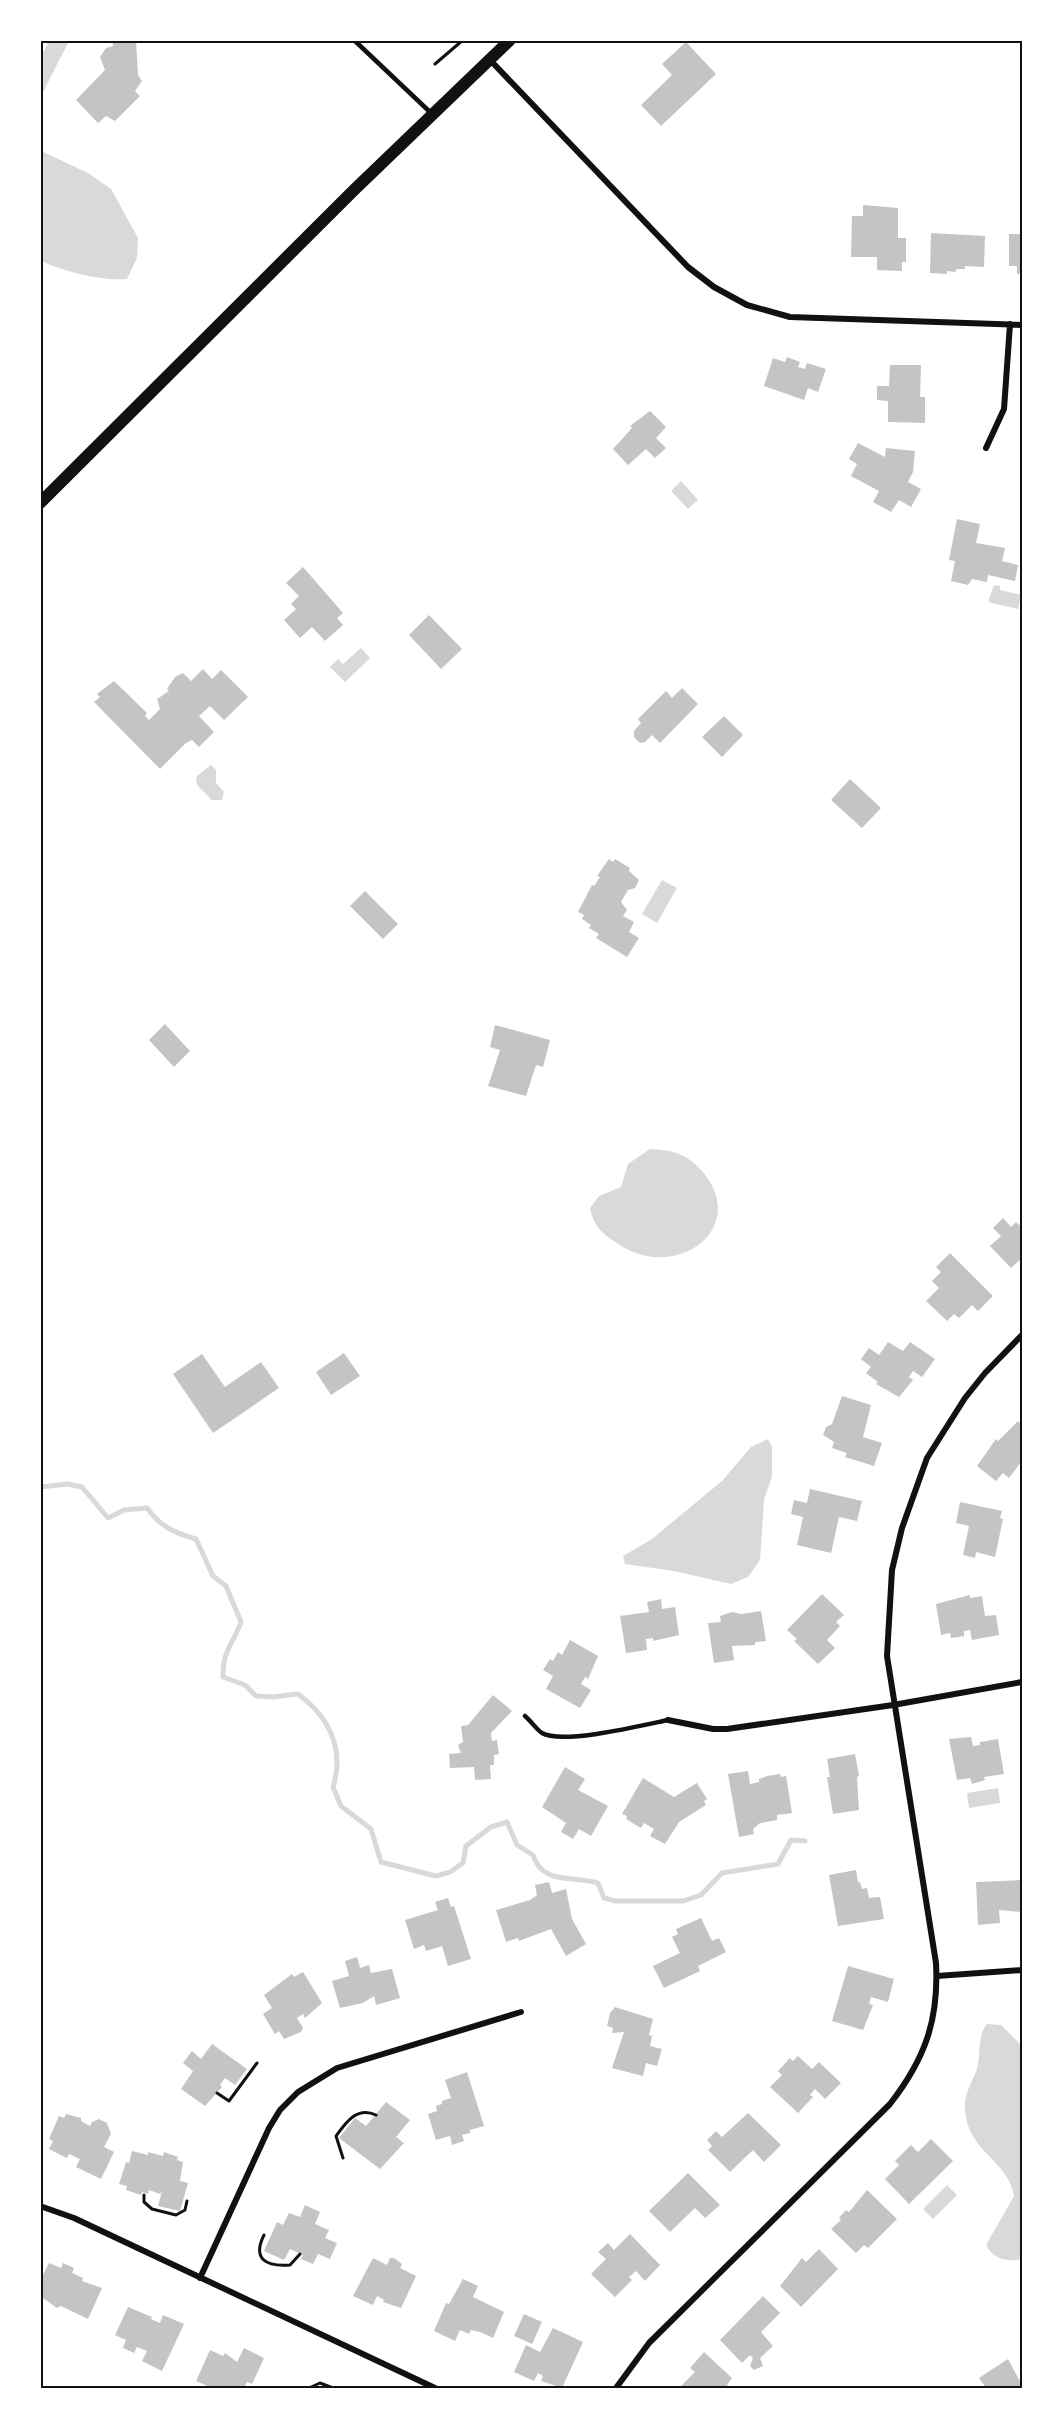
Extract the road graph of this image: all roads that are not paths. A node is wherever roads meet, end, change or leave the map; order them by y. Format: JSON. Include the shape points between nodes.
{"nodes":[{"id":1,"x":354,"y":40,"type":"edge"},
{"id":2,"x":510,"y":40,"type":"edge"},
{"id":3,"x":491,"y":61,"type":"junction"},
{"id":4,"x":433,"y":115,"type":"junction"},
{"id":5,"x":1010,"y":324,"type":"junction"},
{"id":6,"x":1023,"y":325,"type":"edge"},
{"id":7,"x":986,"y":448,"type":"dead end"},
{"id":8,"x":40,"y":503,"type":"edge"},
{"id":9,"x":1023,"y":1335,"type":"edge"},
{"id":10,"x":1023,"y":1682,"type":"edge"},
{"id":11,"x":893,"y":1705,"type":"junction"},
{"id":12,"x":525,"y":1716,"type":"dead end"},
{"id":13,"x":669,"y":1720,"type":"joint"},
{"id":14,"x":1023,"y":1970,"type":"edge"},
{"id":15,"x":937,"y":1976,"type":"junction"},
{"id":16,"x":522,"y":2012,"type":"dead end"},
{"id":17,"x":40,"y":2206,"type":"edge"},
{"id":18,"x":200,"y":2278,"type":"junction"},
{"id":19,"x":435,"y":2388,"type":"edge"},
{"id":20,"x":616,"y":2388,"type":"edge"}],
"edges":[{"from":1,"to":4,"type":"lane"},
{"from":2,"to":3,"type":"main road"},
{"from":3,"to":4,"type":"main road"},
{"from":3,"to":5,"type":"street","via":[[688,267],[747,305],[790,317]]},
{"from":4,"to":8,"type":"main road"},
{"from":5,"to":6,"type":"street"},
{"from":5,"to":7,"type":"street","via":[[1004,409]]},
{"from":9,"to":11,"type":"street","via":[[965,1398],[927,1458],[916,1484],[891,1582],[887,1656]]},
{"from":10,"to":11,"type":"street"},
{"from":11,"to":13,"type":"street","via":[[727,1729]]},
{"from":11,"to":15,"type":"street"},
{"from":12,"to":13,"type":"lane","via":[[543,1733],[555,1737],[625,1730]]},
{"from":14,"to":15,"type":"street"},
{"from":15,"to":20,"type":"street","via":[[932,2028],[917,2065],[890,2104],[649,2343]]},
{"from":16,"to":18,"type":"street","via":[[337,2068],[298,2092],[269,2128]]},
{"from":17,"to":18,"type":"street","via":[[74,2218]]},
{"from":18,"to":19,"type":"street"}]}
